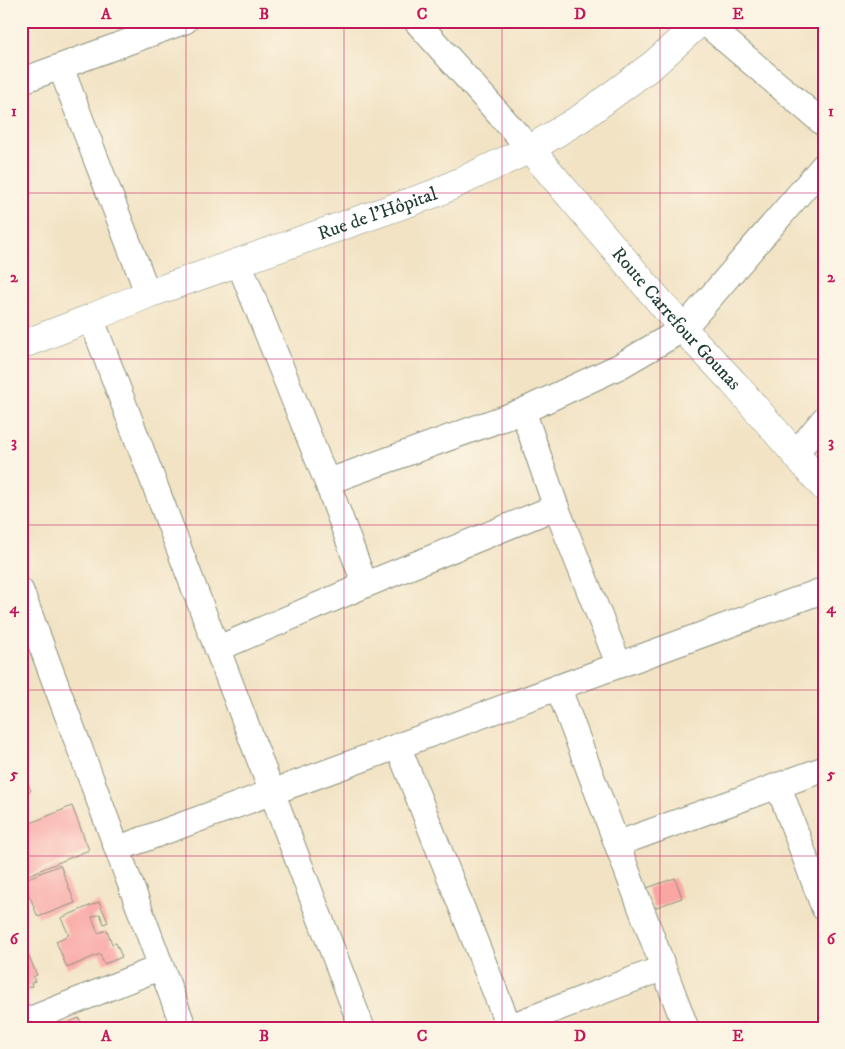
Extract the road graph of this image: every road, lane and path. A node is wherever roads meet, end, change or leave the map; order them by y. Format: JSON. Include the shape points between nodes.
{"nodes":[{"id":1,"x":186,"y":21,"type":"edge"},
{"id":2,"x":416,"y":21,"type":"edge"},
{"id":3,"x":702,"y":21,"type":"edge"},
{"id":4,"x":139,"y":30,"type":"edge"},
{"id":5,"x":61,"y":68,"type":"junction"},
{"id":6,"x":21,"y":81,"type":"edge"},
{"id":7,"x":824,"y":124,"type":"edge"},
{"id":8,"x":530,"y":150,"type":"junction"},
{"id":9,"x":824,"y":165,"type":"edge"},
{"id":10,"x":240,"y":263,"type":"junction"},
{"id":11,"x":148,"y":294,"type":"junction"},
{"id":12,"x":91,"y":318,"type":"junction"},
{"id":13,"x":683,"y":329,"type":"junction"},
{"id":14,"x":21,"y":345,"type":"edge"},
{"id":15,"x":523,"y":411,"type":"junction"},
{"id":16,"x":824,"y":419,"type":"edge"},
{"id":17,"x":795,"y":454,"type":"junction"},
{"id":18,"x":327,"y":482,"type":"junction"},
{"id":19,"x":824,"y":486,"type":"edge"},
{"id":20,"x":556,"y":507,"type":"junction"},
{"id":21,"x":364,"y":586,"type":"junction"},
{"id":22,"x":824,"y":590,"type":"edge"},
{"id":23,"x":22,"y":596,"type":"edge"},
{"id":24,"x":217,"y":649,"type":"junction"},
{"id":25,"x":618,"y":665,"type":"junction"},
{"id":26,"x":558,"y":687,"type":"junction"},
{"id":27,"x":398,"y":746,"type":"junction"},
{"id":28,"x":824,"y":769,"type":"edge"},
{"id":29,"x":778,"y":785,"type":"junction"},
{"id":30,"x":272,"y":792,"type":"junction"},
{"id":31,"x":617,"y":844,"type":"junction"},
{"id":32,"x":117,"y":849,"type":"junction"},
{"id":33,"x":824,"y":908,"type":"edge"},
{"id":34,"x":161,"y":966,"type":"junction"},
{"id":35,"x":663,"y":968,"type":"junction"},
{"id":36,"x":21,"y":1023,"type":"edge"},
{"id":37,"x":507,"y":1027,"type":"edge"},
{"id":38,"x":184,"y":1028,"type":"edge"},
{"id":39,"x":362,"y":1028,"type":"edge"},
{"id":40,"x":686,"y":1028,"type":"edge"}],
"edges":[{"from":1,"to":4,"type":"street"},
{"from":2,"to":8,"type":"street"},
{"from":3,"to":7,"type":"street"},
{"from":3,"to":8,"type":"main road","name":"Rue de l'Hôpital","via":[[654,64],[582,118]]},
{"from":4,"to":5,"type":"street"},
{"from":5,"to":6,"type":"street"},
{"from":5,"to":11,"type":"street"},
{"from":8,"to":10,"type":"main road","name":"Rue de l'Hôpital","via":[[436,193]]},
{"from":8,"to":13,"type":"main road","name":"Route Carrefour Gounas"},
{"from":9,"to":13,"type":"street"},
{"from":10,"to":11,"type":"main road","name":"Rue de l'Hôpital"},
{"from":10,"to":18,"type":"street"},
{"from":11,"to":12,"type":"main road","name":"Rue de l'Hôpital"},
{"from":12,"to":14,"type":"main road","name":"Rue de l'Hôpital"},
{"from":12,"to":24,"type":"street"},
{"from":13,"to":15,"type":"street","via":[[620,366]]},
{"from":13,"to":17,"type":"main road","name":"Route Carrefour Gounas"},
{"from":15,"to":18,"type":"street"},
{"from":15,"to":20,"type":"street"},
{"from":16,"to":17,"type":"street"},
{"from":17,"to":19,"type":"main road","name":"Route Carrefour Gounas"},
{"from":18,"to":21,"type":"street"},
{"from":20,"to":21,"type":"street"},
{"from":20,"to":25,"type":"street"},
{"from":21,"to":24,"type":"street"},
{"from":22,"to":25,"type":"street"},
{"from":23,"to":32,"type":"street"},
{"from":24,"to":30,"type":"street"},
{"from":25,"to":26,"type":"street"},
{"from":26,"to":27,"type":"street"},
{"from":26,"to":31,"type":"street"},
{"from":27,"to":30,"type":"street"},
{"from":27,"to":37,"type":"street"},
{"from":28,"to":29,"type":"street"},
{"from":29,"to":31,"type":"street"},
{"from":29,"to":33,"type":"street"},
{"from":30,"to":32,"type":"street"},
{"from":30,"to":39,"type":"street"},
{"from":31,"to":35,"type":"street"},
{"from":32,"to":34,"type":"street"},
{"from":34,"to":36,"type":"street"},
{"from":34,"to":38,"type":"street"},
{"from":35,"to":37,"type":"street"},
{"from":35,"to":40,"type":"street"}]}
